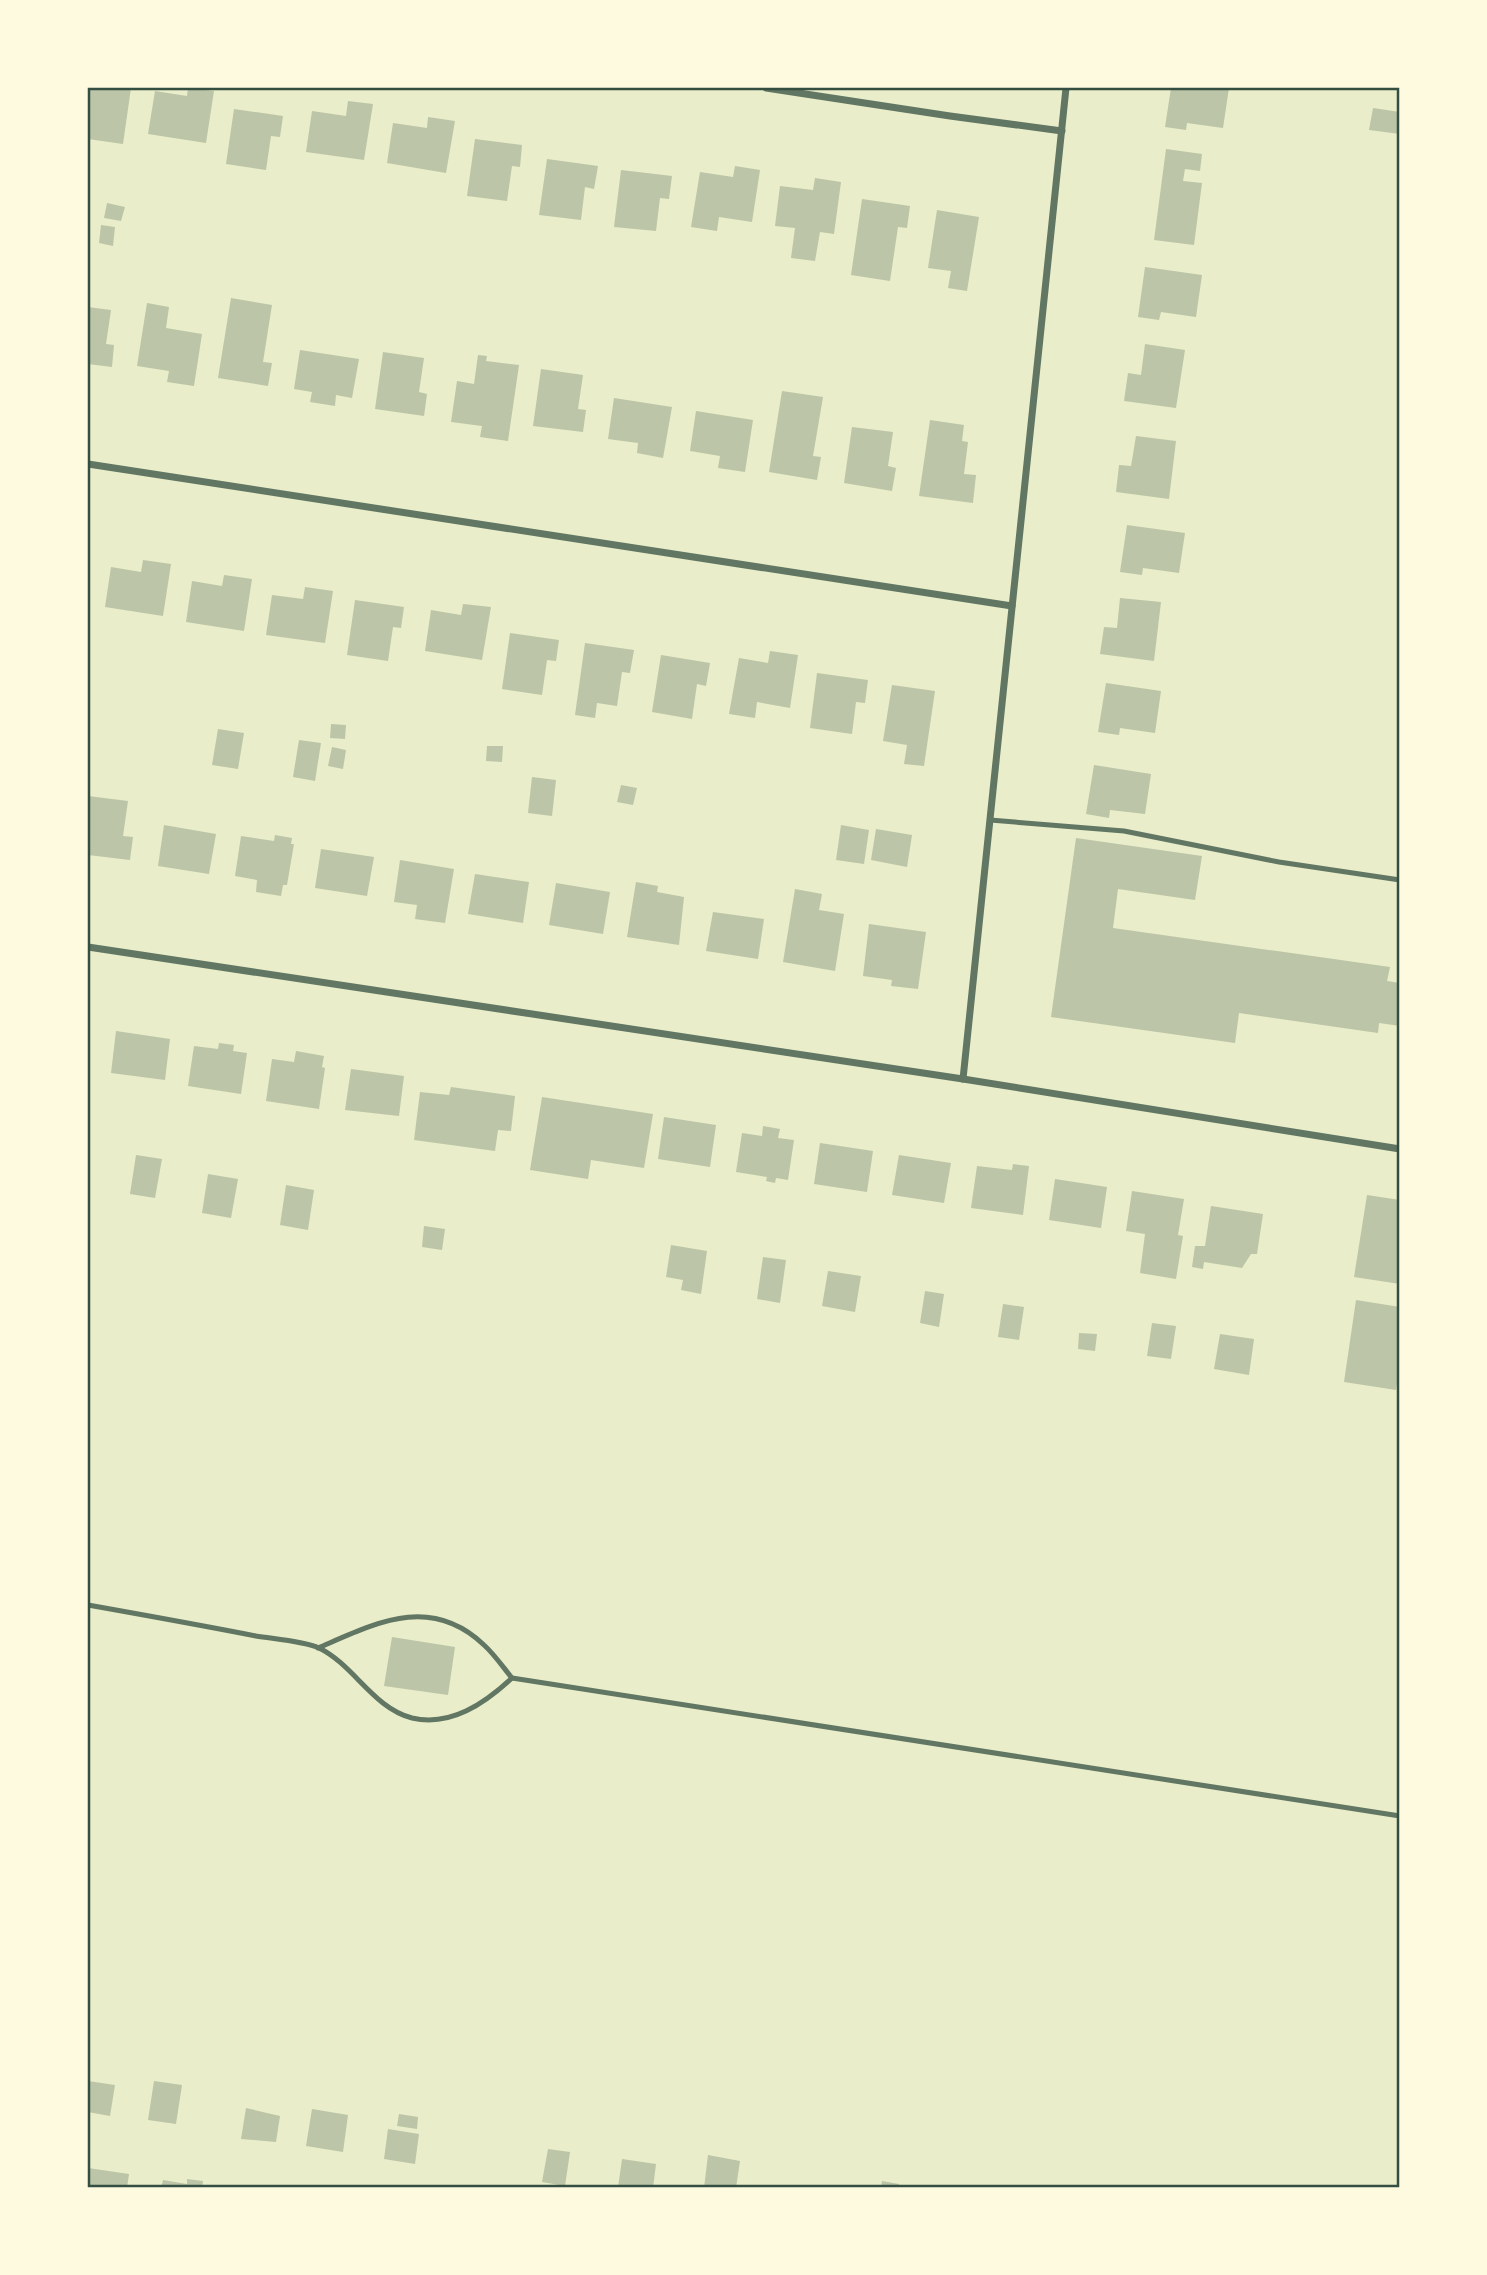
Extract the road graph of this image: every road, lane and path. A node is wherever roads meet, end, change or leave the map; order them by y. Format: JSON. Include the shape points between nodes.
{"nodes":[{"id":1,"x":766,"y":88,"type":"edge"},
{"id":2,"x":1066,"y":88,"type":"edge"},
{"id":3,"x":1062,"y":131,"type":"junction"},
{"id":4,"x":88,"y":464,"type":"edge"},
{"id":5,"x":1012,"y":606,"type":"junction"},
{"id":6,"x":990,"y":820,"type":"junction"},
{"id":7,"x":1399,"y":880,"type":"edge"},
{"id":8,"x":88,"y":947,"type":"edge"},
{"id":9,"x":963,"y":1079,"type":"junction"},
{"id":10,"x":1399,"y":1149,"type":"edge"},
{"id":11,"x":88,"y":1605,"type":"edge"},
{"id":12,"x":318,"y":1648,"type":"junction"},
{"id":13,"x":512,"y":1678,"type":"junction"},
{"id":14,"x":1399,"y":1816,"type":"edge"}],
"edges":[{"from":1,"to":3,"type":"street"},
{"from":2,"to":3,"type":"street"},
{"from":3,"to":5,"type":"street"},
{"from":4,"to":5,"type":"street"},
{"from":5,"to":6,"type":"street"},
{"from":6,"to":7,"type":"lane","via":[[1124,831]]},
{"from":6,"to":9,"type":"street"},
{"from":8,"to":9,"type":"street"},
{"from":9,"to":10,"type":"street"},
{"from":11,"to":12,"type":"lane"},
{"from":12,"to":13,"type":"lane","via":[[389,1621],[416,1615],[441,1618],[459,1625],[484,1645]]},
{"from":12,"to":13,"type":"lane","via":[[392,1709],[412,1718],[456,1716],[489,1699]]},
{"from":13,"to":14,"type":"lane"}]}
